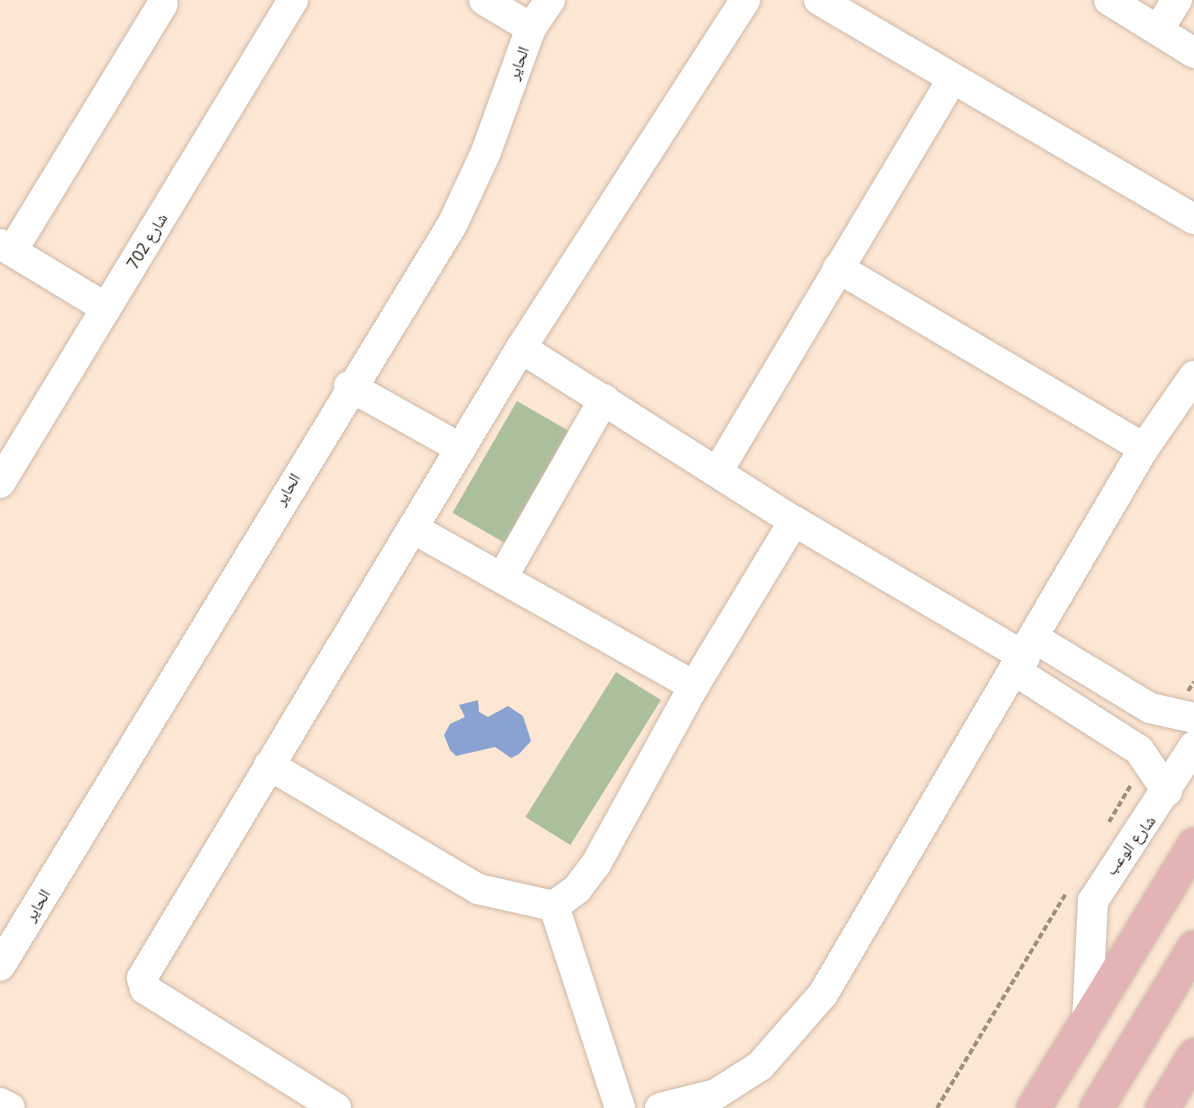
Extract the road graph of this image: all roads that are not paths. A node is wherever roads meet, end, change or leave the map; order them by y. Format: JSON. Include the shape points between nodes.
{"nodes":[{"id":1,"x":293,"y":0,"type":"edge"},
{"id":2,"x":484,"y":0,"type":"edge"},
{"id":3,"x":550,"y":0,"type":"edge"},
{"id":4,"x":745,"y":0,"type":"edge"},
{"id":5,"x":819,"y":0,"type":"edge"},
{"id":6,"x":1109,"y":0,"type":"edge"},
{"id":7,"x":1177,"y":0,"type":"edge"},
{"id":8,"x":163,"y":4,"type":"dead end"},
{"id":9,"x":531,"y":28,"type":"junction"},
{"id":10,"x":1158,"y":30,"type":"junction"},
{"id":11,"x":1194,"y":53,"type":"edge"},
{"id":12,"x":951,"y":82,"type":"junction"},
{"id":13,"x":1194,"y":219,"type":"edge"},
{"id":14,"x":6,"y":248,"type":"edge"},
{"id":15,"x":838,"y":268,"type":"junction"},
{"id":16,"x":106,"y":308,"type":"junction"},
{"id":17,"x":520,"y":348,"type":"junction"},
{"id":18,"x":1194,"y":376,"type":"edge"},
{"id":19,"x":349,"y":386,"type":"junction"},
{"id":20,"x":604,"y":399,"type":"junction"},
{"id":21,"x":460,"y":448,"type":"junction"},
{"id":22,"x":1144,"y":448,"type":"junction"},
{"id":23,"x":719,"y":469,"type":"junction"},
{"id":24,"x":0,"y":483,"type":"edge"},
{"id":25,"x":794,"y":521,"type":"junction"},
{"id":26,"x":414,"y":528,"type":"junction"},
{"id":27,"x":502,"y":578,"type":"junction"},
{"id":28,"x":1026,"y":656,"type":"junction"},
{"id":29,"x":694,"y":686,"type":"junction"},
{"id":30,"x":1194,"y":718,"type":"edge"},
{"id":31,"x":1194,"y":746,"type":"edge"},
{"id":32,"x":269,"y":765,"type":"junction"},
{"id":33,"x":1167,"y":790,"type":"junction"},
{"id":34,"x":1194,"y":844,"type":"edge"},
{"id":35,"x":554,"y":906,"type":"junction"},
{"id":36,"x":1194,"y":947,"type":"edge"},
{"id":37,"x":0,"y":966,"type":"edge"},
{"id":38,"x":1087,"y":1023,"type":"junction"},
{"id":39,"x":1194,"y":1055,"type":"edge"},
{"id":40,"x":1194,"y":1095,"type":"edge"},
{"id":41,"x":0,"y":1103,"type":"edge"},
{"id":42,"x":10,"y":1108,"type":"edge"},
{"id":43,"x":336,"y":1108,"type":"edge"},
{"id":44,"x":620,"y":1108,"type":"edge"},
{"id":45,"x":660,"y":1108,"type":"edge"},
{"id":46,"x":1032,"y":1108,"type":"edge"},
{"id":47,"x":1096,"y":1108,"type":"edge"},
{"id":48,"x":1162,"y":1108,"type":"edge"},
{"id":49,"x":1183,"y":1108,"type":"edge"}],
"edges":[{"from":1,"to":16,"type":"street","name":"شارع 702"},
{"from":2,"to":9,"type":"street"},
{"from":3,"to":9,"type":"street","name":"الحاير"},
{"from":4,"to":17,"type":"street"},
{"from":5,"to":12,"type":"street"},
{"from":6,"to":10,"type":"street"},
{"from":7,"to":10,"type":"street"},
{"from":8,"to":14,"type":"street"},
{"from":9,"to":19,"type":"street","name":"الحاير","via":[[486,152],[452,225]]},
{"from":10,"to":11,"type":"street"},
{"from":12,"to":13,"type":"street"},
{"from":12,"to":15,"type":"street"},
{"from":14,"to":16,"type":"street"},
{"from":15,"to":22,"type":"street"},
{"from":15,"to":23,"type":"street"},
{"from":16,"to":24,"type":"street","name":"شارع 702"},
{"from":17,"to":20,"type":"street"},
{"from":17,"to":21,"type":"street"},
{"from":18,"to":22,"type":"street"},
{"from":19,"to":21,"type":"street"},
{"from":19,"to":37,"type":"street","name":"الحاير"},
{"from":20,"to":23,"type":"street"},
{"from":20,"to":27,"type":"street"},
{"from":21,"to":26,"type":"street"},
{"from":22,"to":28,"type":"street"},
{"from":23,"to":25,"type":"street"},
{"from":25,"to":28,"type":"street"},
{"from":25,"to":29,"type":"street"},
{"from":26,"to":27,"type":"street"},
{"from":26,"to":32,"type":"street"},
{"from":27,"to":29,"type":"street"},
{"from":28,"to":30,"type":"street","via":[[1150,708]]},
{"from":28,"to":33,"type":"street","via":[[1139,750]]},
{"from":28,"to":45,"type":"street","via":[[824,994],[797,1028],[760,1066],[716,1094]]},
{"from":29,"to":35,"type":"street","via":[[596,864],[578,889]]},
{"from":31,"to":33,"type":"street","name":"شارع الوعب"},
{"from":32,"to":35,"type":"street","via":[[478,889]]},
{"from":32,"to":43,"type":"street","via":[[142,984]]},
{"from":33,"to":38,"type":"street","name":"شارع الوعب","via":[[1146,826],[1108,871],[1094,901]]},
{"from":34,"to":38,"type":"main road","name":"شارع الوعب"},
{"from":35,"to":44,"type":"street"},
{"from":36,"to":47,"type":"main road"},
{"from":38,"to":46,"type":"main road","name":"شارع الوعب"},
{"from":39,"to":48,"type":"main road"},
{"from":40,"to":49,"type":"main road"},
{"from":41,"to":42,"type":"street"}]}
